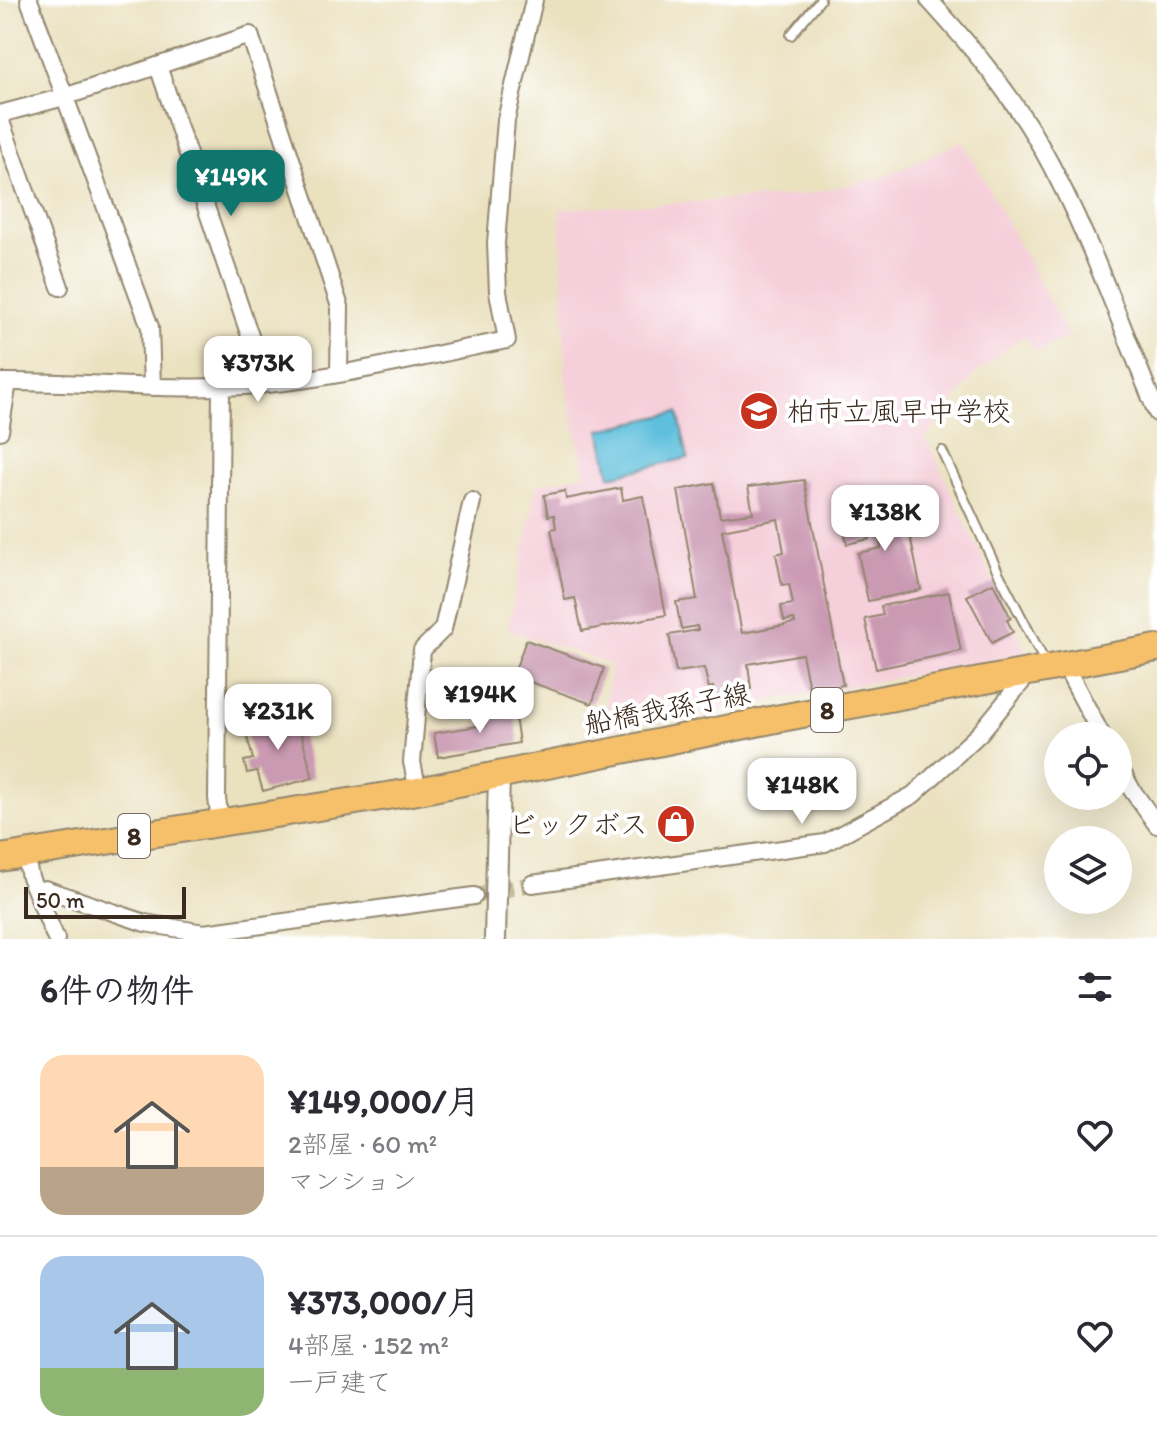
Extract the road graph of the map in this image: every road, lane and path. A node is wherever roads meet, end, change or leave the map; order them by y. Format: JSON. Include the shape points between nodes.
{"nodes":[{"id":1,"x":29,"y":0,"type":"edge"},
{"id":2,"x":534,"y":0,"type":"edge"},
{"id":3,"x":820,"y":0,"type":"edge"},
{"id":4,"x":929,"y":0,"type":"edge"},
{"id":5,"x":791,"y":35,"type":"dead end"},
{"id":6,"x":158,"y":66,"type":"junction"},
{"id":7,"x":64,"y":97,"type":"junction"},
{"id":8,"x":0,"y":117,"type":"edge"},
{"id":9,"x":60,"y":287,"type":"dead end"},
{"id":10,"x":339,"y":373,"type":"junction"},
{"id":11,"x":4,"y":382,"type":"edge"},
{"id":12,"x":266,"y":383,"type":"junction"},
{"id":13,"x":221,"y":386,"type":"junction"},
{"id":14,"x":152,"y":387,"type":"junction"},
{"id":15,"x":1157,"y":413,"type":"edge"},
{"id":16,"x":0,"y":431,"type":"edge"},
{"id":17,"x":942,"y":451,"type":"dead end"},
{"id":18,"x":472,"y":501,"type":"dead end"},
{"id":19,"x":1157,"y":648,"type":"edge"},
{"id":20,"x":1048,"y":670,"type":"junction"},
{"id":21,"x":1091,"y":722,"type":"edge"},
{"id":22,"x":499,"y":775,"type":"junction"},
{"id":23,"x":1132,"y":790,"type":"edge"},
{"id":24,"x":418,"y":791,"type":"junction"},
{"id":25,"x":220,"y":822,"type":"junction"},
{"id":26,"x":1157,"y":825,"type":"edge"},
{"id":27,"x":12,"y":856,"type":"edge"},
{"id":28,"x":532,"y":884,"type":"tunnel mouth"},
{"id":29,"x":37,"y":892,"type":"junction"},
{"id":30,"x":474,"y":896,"type":"tunnel mouth"},
{"id":31,"x":56,"y":939,"type":"edge"},
{"id":32,"x":495,"y":939,"type":"edge"}],
"edges":[{"from":1,"to":7,"type":"street"},
{"from":2,"to":10,"type":"street","via":[[506,120],[496,243],[507,340]]},
{"from":3,"to":5,"type":"lane"},
{"from":4,"to":15,"type":"street","via":[[977,54],[1038,142],[1074,210]]},
{"from":6,"to":7,"type":"street"},
{"from":6,"to":10,"type":"street","via":[[250,35],[340,307]]},
{"from":6,"to":12,"type":"street"},
{"from":7,"to":8,"type":"street"},
{"from":7,"to":14,"type":"street","via":[[150,327]]},
{"from":8,"to":9,"type":"street"},
{"from":10,"to":12,"type":"street"},
{"from":11,"to":14,"type":"street"},
{"from":11,"to":16,"type":"street"},
{"from":12,"to":13,"type":"street"},
{"from":13,"to":14,"type":"street"},
{"from":13,"to":25,"type":"street"},
{"from":17,"to":20,"type":"lane"},
{"from":18,"to":24,"type":"street","via":[[443,629],[422,650],[412,762]]},
{"from":19,"to":20,"type":"main road","name":"船橋我孫子線","number":"8"},
{"from":20,"to":21,"type":"street"},
{"from":20,"to":22,"type":"main road","name":"船橋我孫子線","number":"8"},
{"from":20,"to":28,"type":"street","via":[[913,795],[825,843]]},
{"from":22,"to":24,"type":"main road","name":"船橋我孫子線","number":"8"},
{"from":22,"to":32,"type":"street"},
{"from":23,"to":26,"type":"street"},
{"from":24,"to":25,"type":"main road","name":"船橋我孫子線","number":"8"},
{"from":25,"to":27,"type":"main road","name":"船橋我孫子線","number":"8"},
{"from":27,"to":29,"type":"street"},
{"from":29,"to":30,"type":"street","via":[[45,889],[145,923],[204,933]]},
{"from":29,"to":31,"type":"street"}]}
